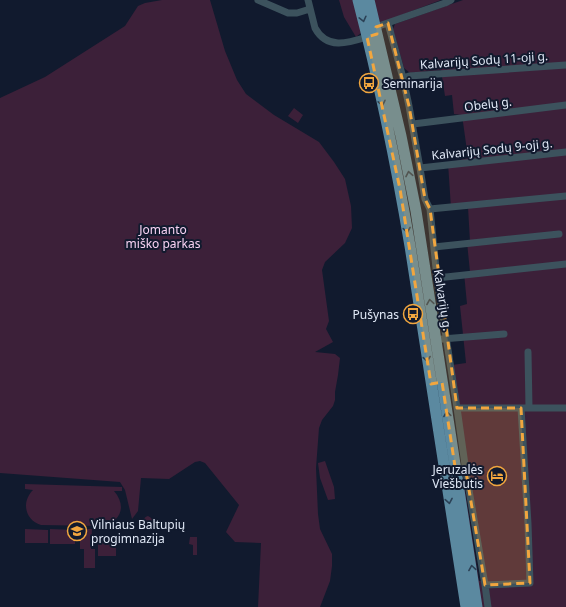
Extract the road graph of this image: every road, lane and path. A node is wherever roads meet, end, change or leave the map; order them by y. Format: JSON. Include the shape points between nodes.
{"nodes":[{"id":1,"x":258,"y":0,"type":"edge"},
{"id":2,"x":308,"y":0,"type":"edge"},
{"id":3,"x":358,"y":0,"type":"edge"},
{"id":4,"x":369,"y":0,"type":"edge"},
{"id":5,"x":451,"y":0,"type":"edge"},
{"id":6,"x":310,"y":9,"type":"junction"},
{"id":7,"x":388,"y":23,"type":"junction"},
{"id":8,"x":374,"y":33,"type":"junction"},
{"id":9,"x":566,"y":65,"type":"edge"},
{"id":10,"x":403,"y":78,"type":"junction"},
{"id":11,"x":566,"y":105,"type":"edge"},
{"id":12,"x":413,"y":124,"type":"junction"},
{"id":13,"x":566,"y":152,"type":"edge"},
{"id":14,"x":420,"y":168,"type":"junction"},
{"id":15,"x":566,"y":196,"type":"edge"},
{"id":16,"x":430,"y":209,"type":"junction"},
{"id":17,"x":559,"y":234,"type":"dead end"},
{"id":18,"x":434,"y":246,"type":"junction"},
{"id":19,"x":566,"y":264,"type":"edge"},
{"id":20,"x":437,"y":278,"type":"junction"},
{"id":21,"x":504,"y":334,"type":"dead end"},
{"id":22,"x":441,"y":339,"type":"junction"},
{"id":23,"x":528,"y":352,"type":"dead end"},
{"id":24,"x":437,"y":383,"type":"junction"},
{"id":25,"x":458,"y":408,"type":"junction"},
{"id":26,"x":521,"y":408,"type":"junction"},
{"id":27,"x":529,"y":408,"type":"junction"},
{"id":28,"x":566,"y":408,"type":"edge"},
{"id":29,"x":461,"y":472,"type":"junction"},
{"id":30,"x":485,"y":585,"type":"junction"},
{"id":31,"x":466,"y":607,"type":"edge"},
{"id":32,"x":477,"y":607,"type":"edge"},
{"id":33,"x":488,"y":607,"type":"edge"}],
"edges":[{"from":1,"to":6,"type":"street","via":[[288,13]]},
{"from":2,"to":6,"type":"street"},
{"from":3,"to":8,"type":"main road","name":"Kalvarijų g.","one_way":true},
{"from":4,"to":8,"type":"main road","name":"Kalvarijų g."},
{"from":5,"to":7,"type":"street"},
{"from":6,"to":8,"type":"street","via":[[315,28],[326,39],[345,43]]},
{"from":7,"to":8,"type":"street"},
{"from":7,"to":10,"type":"street"},
{"from":22,"to":8,"type":"main road","name":"Kalvarijų g.","one_way":true,"via":[[399,129]]},
{"from":8,"to":24,"type":"main road","name":"Kalvarijų g.","one_way":true,"via":[[400,189]]},
{"from":9,"to":10,"type":"street","name":"Kalvarijų Sodų 11-oji g."},
{"from":10,"to":12,"type":"street"},
{"from":11,"to":12,"type":"street","name":"Obelų g."},
{"from":12,"to":14,"type":"street"},
{"from":13,"to":14,"type":"street","name":"Kalvarijų Sodų 9-oji g."},
{"from":14,"to":16,"type":"street","via":[[425,199]]},
{"from":15,"to":16,"type":"street"},
{"from":16,"to":18,"type":"street"},
{"from":17,"to":18,"type":"street"},
{"from":18,"to":20,"type":"street"},
{"from":19,"to":20,"type":"street"},
{"from":20,"to":22,"type":"street"},
{"from":21,"to":22,"type":"street"},
{"from":22,"to":24,"type":"main road","name":"Kalvarijų g."},
{"from":22,"to":25,"type":"street"},
{"from":23,"to":27,"type":"street"},
{"from":29,"to":24,"type":"main road","name":"Kalvarijų g.","one_way":true},
{"from":24,"to":31,"type":"main road","name":"Kalvarijų g.","one_way":true},
{"from":25,"to":26,"type":"street"},
{"from":25,"to":29,"type":"street"},
{"from":26,"to":27,"type":"street"},
{"from":26,"to":30,"type":"street","via":[[530,582]]},
{"from":27,"to":28,"type":"street"},
{"from":29,"to":30,"type":"street"},
{"from":32,"to":29,"type":"main road","name":"Kalvarijų g.","one_way":true},
{"from":30,"to":33,"type":"street"}]}
